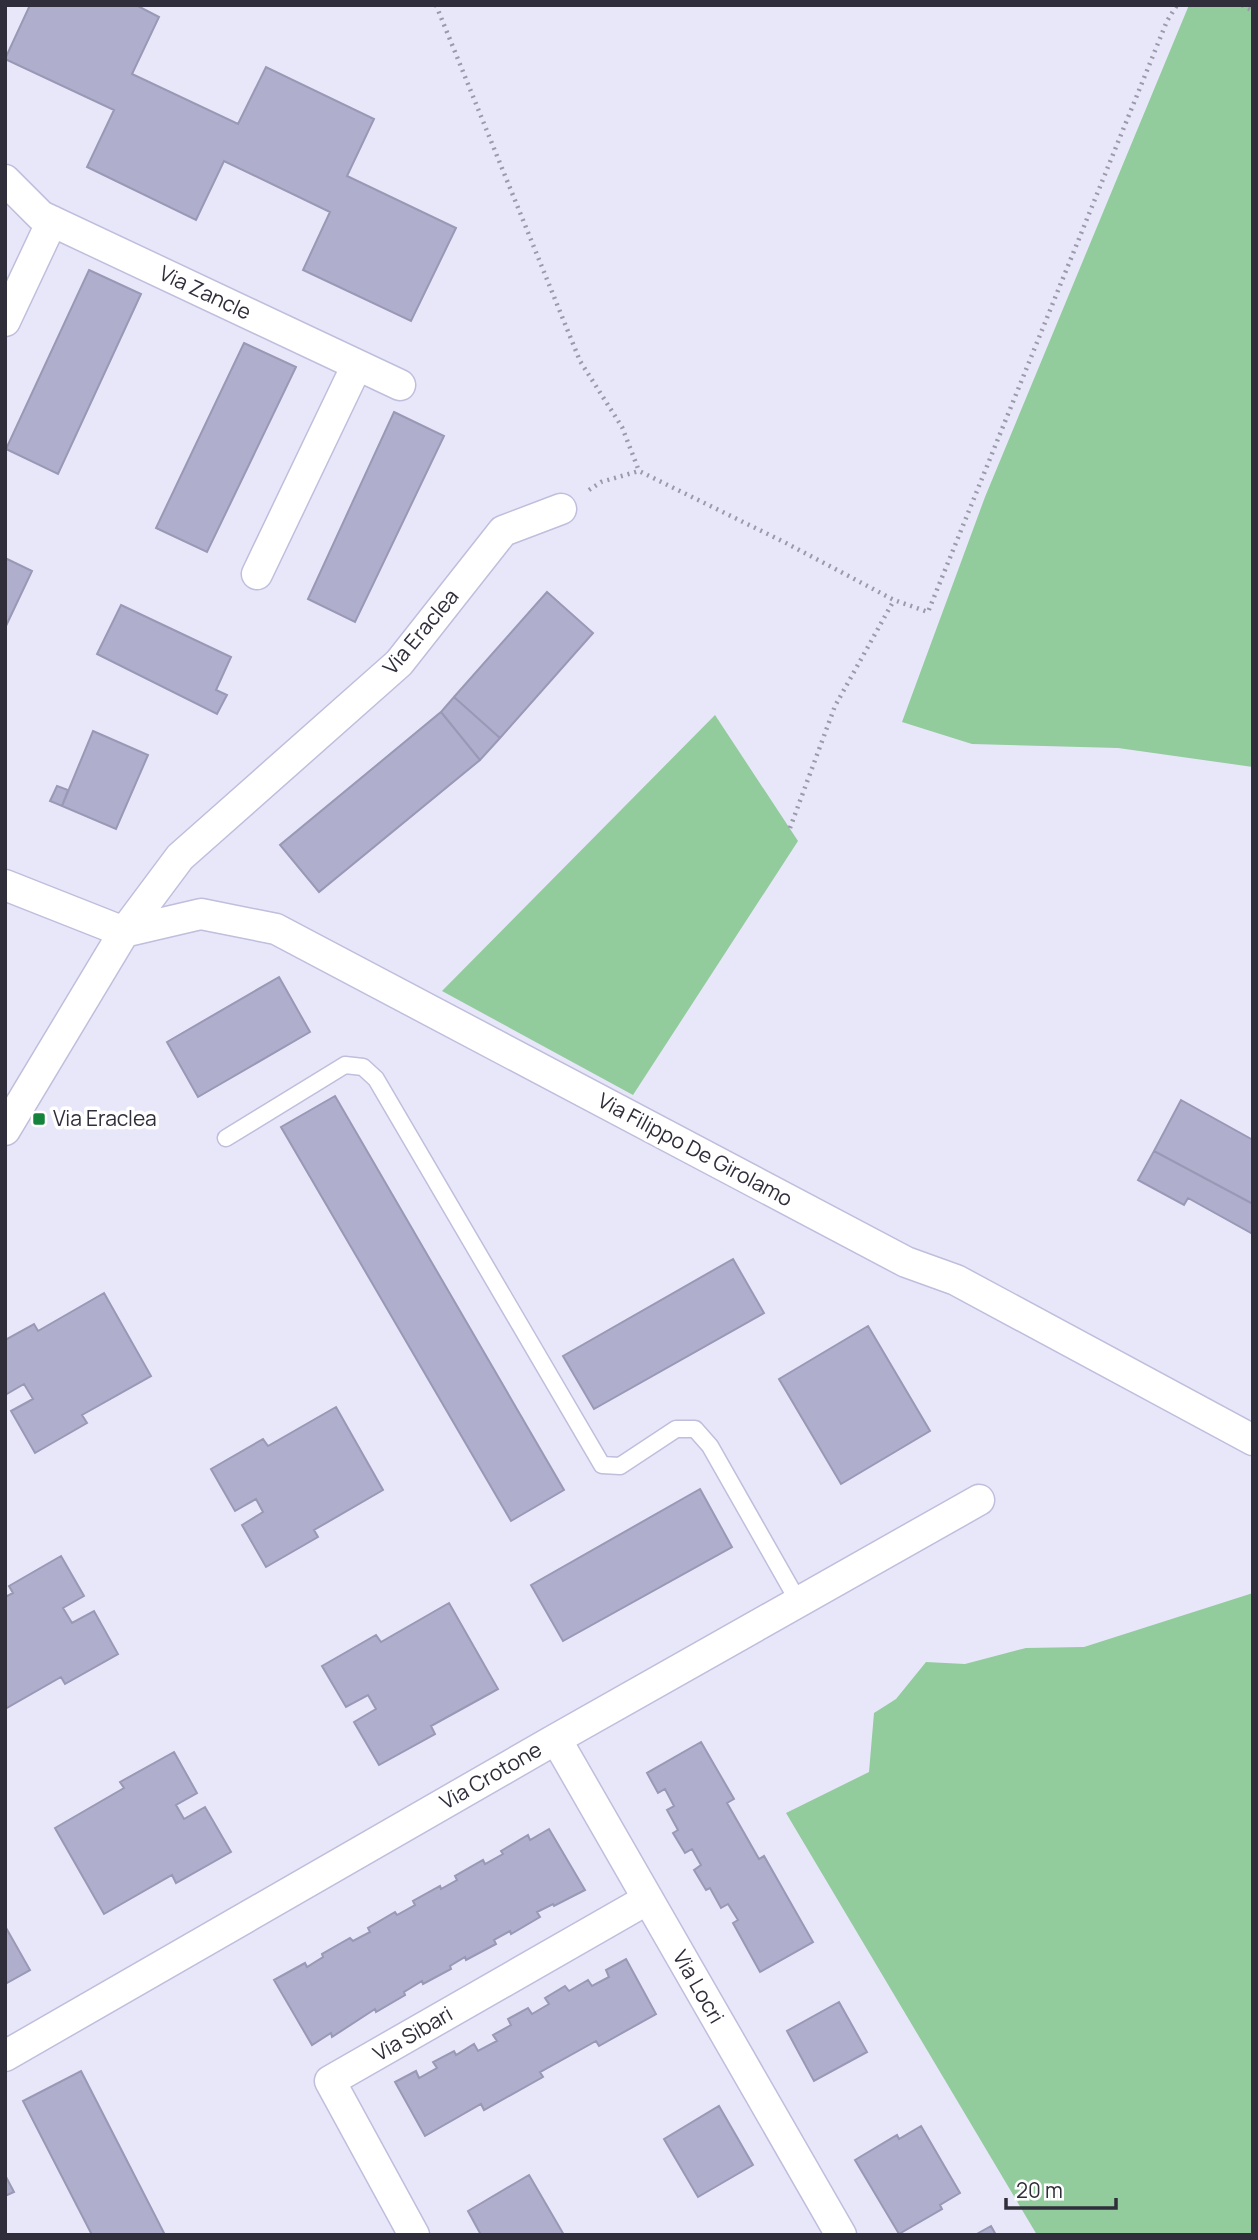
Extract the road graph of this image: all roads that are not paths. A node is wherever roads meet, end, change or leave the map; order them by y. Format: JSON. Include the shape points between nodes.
{"nodes":[{"id":1,"x":5,"y":180,"type":"edge"},
{"id":2,"x":52,"y":221,"type":"junction"},
{"id":3,"x":5,"y":321,"type":"edge"},
{"id":4,"x":357,"y":365,"type":"junction"},
{"id":5,"x":400,"y":385,"type":"dead end"},
{"id":6,"x":561,"y":509,"type":"road end"},
{"id":7,"x":257,"y":575,"type":"dead end"},
{"id":8,"x":5,"y":885,"type":"edge"},
{"id":9,"x":124,"y":932,"type":"junction"},
{"id":10,"x":5,"y":1130,"type":"edge"},
{"id":11,"x":226,"y":1138,"type":"dead end"},
{"id":12,"x":1253,"y":1440,"type":"edge"},
{"id":13,"x":979,"y":1500,"type":"dead end"},
{"id":14,"x":799,"y":1601,"type":"junction"},
{"id":15,"x":556,"y":1739,"type":"junction"},
{"id":16,"x":648,"y":1899,"type":"junction"},
{"id":17,"x":5,"y":2056,"type":"edge"},
{"id":18,"x":414,"y":2235,"type":"edge"},
{"id":19,"x":841,"y":2235,"type":"edge"}],
"edges":[{"from":1,"to":2,"type":"street","name":"Via Zancle"},
{"from":2,"to":3,"type":"street"},
{"from":2,"to":4,"type":"street","name":"Via Zancle"},
{"from":4,"to":5,"type":"street","name":"Via Zancle"},
{"from":4,"to":7,"type":"street"},
{"from":6,"to":9,"type":"street","name":"Via Eraclea","via":[[503,531],[400,663],[180,857]]},
{"from":8,"to":9,"type":"street"},
{"from":9,"to":10,"type":"street","name":"Via Eraclea"},
{"from":9,"to":12,"type":"street","name":"Via Filippo De Girolamo","via":[[201,914],[276,929],[906,1262],[956,1280]]},
{"from":11,"to":14,"type":"lane","via":[[345,1065],[363,1067],[376,1079],[602,1465],[620,1466],[677,1429],[695,1429],[710,1446]]},
{"from":13,"to":14,"type":"street","name":"Via Crotone"},
{"from":14,"to":15,"type":"street","name":"Via Crotone"},
{"from":15,"to":16,"type":"street","name":"Via Locri"},
{"from":15,"to":17,"type":"street","name":"Via Crotone"},
{"from":16,"to":18,"type":"street","name":"Via Sibari","via":[[330,2081]]},
{"from":16,"to":19,"type":"street","name":"Via Locri"}]}
